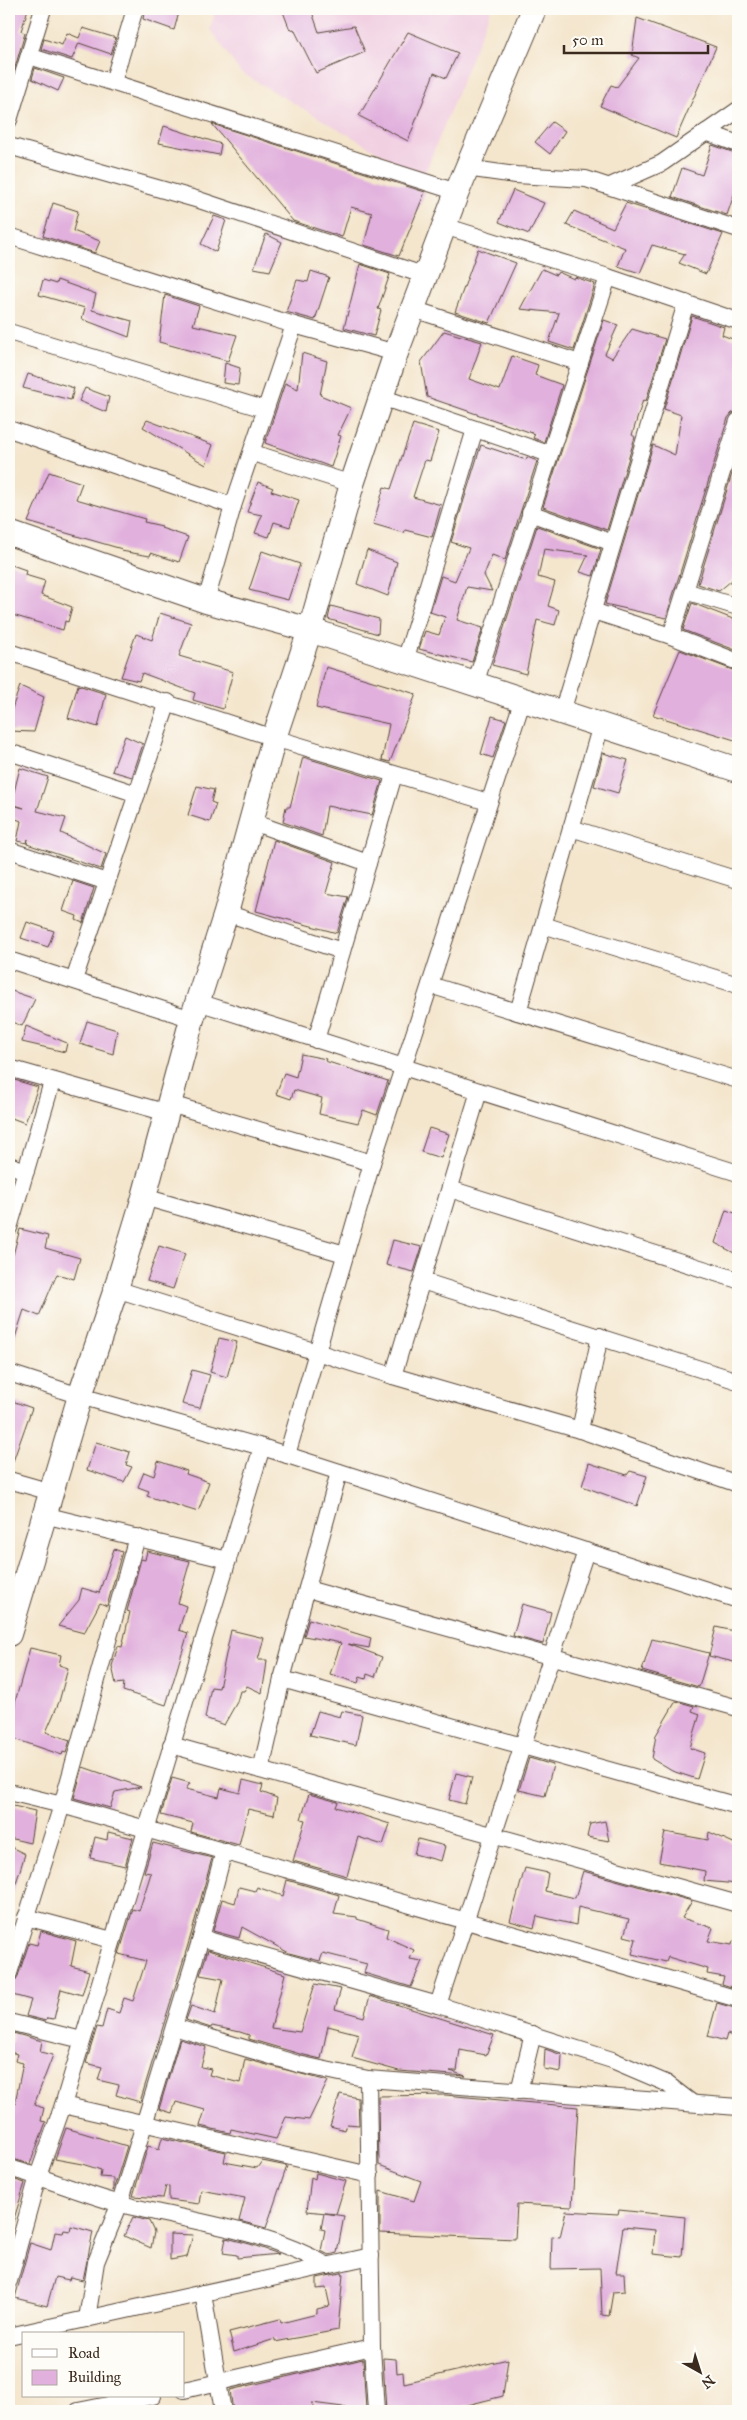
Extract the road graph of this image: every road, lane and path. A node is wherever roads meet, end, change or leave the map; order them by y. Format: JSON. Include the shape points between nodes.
{"nodes":[{"id":1,"x":43,"y":9,"type":"edge"},
{"id":2,"x":135,"y":9,"type":"edge"},
{"id":3,"x":534,"y":9,"type":"edge"},
{"id":4,"x":29,"y":56,"type":"junction"},
{"id":5,"x":113,"y":82,"type":"junction"},
{"id":6,"x":738,"y":110,"type":"edge"},
{"id":7,"x":9,"y":120,"type":"edge"},
{"id":8,"x":706,"y":132,"type":"junction"},
{"id":9,"x":738,"y":144,"type":"edge"},
{"id":10,"x":9,"y":146,"type":"edge"},
{"id":11,"x":466,"y":168,"type":"junction"},
{"id":12,"x":610,"y":186,"type":"junction"},
{"id":13,"x":457,"y":192,"type":"junction"},
{"id":14,"x":444,"y":226,"type":"junction"},
{"id":15,"x":738,"y":229,"type":"edge"},
{"id":16,"x":9,"y":236,"type":"edge"},
{"id":17,"x":426,"y":276,"type":"junction"},
{"id":18,"x":608,"y":277,"type":"junction"},
{"id":19,"x":686,"y":304,"type":"junction"},
{"id":20,"x":414,"y":308,"type":"junction"},
{"id":21,"x":738,"y":321,"type":"edge"},
{"id":22,"x":294,"y":325,"type":"junction"},
{"id":23,"x":9,"y":332,"type":"edge"},
{"id":24,"x":396,"y":353,"type":"junction"},
{"id":25,"x":580,"y":363,"type":"junction"},
{"id":26,"x":381,"y":398,"type":"junction"},
{"id":27,"x":264,"y":409,"type":"junction"},
{"id":28,"x":738,"y":421,"type":"edge"},
{"id":29,"x":9,"y":429,"type":"edge"},
{"id":30,"x":475,"y":429,"type":"junction"},
{"id":31,"x":253,"y":453,"type":"junction"},
{"id":32,"x":549,"y":454,"type":"junction"},
{"id":33,"x":352,"y":484,"type":"junction"},
{"id":34,"x":233,"y":506,"type":"junction"},
{"id":35,"x":530,"y":513,"type":"junction"},
{"id":36,"x":9,"y":533,"type":"edge"},
{"id":37,"x":613,"y":543,"type":"junction"},
{"id":38,"x":685,"y":591,"type":"junction"},
{"id":39,"x":206,"y":601,"type":"junction"},
{"id":40,"x":738,"y":607,"type":"edge"},
{"id":41,"x":593,"y":611,"type":"junction"},
{"id":42,"x":310,"y":630,"type":"junction"},
{"id":43,"x":672,"y":636,"type":"junction"},
{"id":44,"x":9,"y":652,"type":"edge"},
{"id":45,"x":405,"y":661,"type":"junction"},
{"id":46,"x":738,"y":662,"type":"edge"},
{"id":47,"x":475,"y":684,"type":"junction"},
{"id":48,"x":523,"y":699,"type":"junction"},
{"id":49,"x":168,"y":702,"type":"junction"},
{"id":50,"x":562,"y":712,"type":"junction"},
{"id":51,"x":601,"y":725,"type":"junction"},
{"id":52,"x":274,"y":738,"type":"junction"},
{"id":53,"x":9,"y":752,"type":"edge"},
{"id":54,"x":738,"y":770,"type":"edge"},
{"id":55,"x":394,"y":775,"type":"junction"},
{"id":56,"x":137,"y":794,"type":"junction"},
{"id":57,"x":488,"y":802,"type":"junction"},
{"id":58,"x":252,"y":822,"type":"junction"},
{"id":59,"x":571,"y":828,"type":"junction"},
{"id":60,"x":9,"y":850,"type":"edge"},
{"id":61,"x":368,"y":863,"type":"junction"},
{"id":62,"x":738,"y":880,"type":"edge"},
{"id":63,"x":107,"y":882,"type":"junction"},
{"id":64,"x":226,"y":913,"type":"junction"},
{"id":65,"x":543,"y":925,"type":"junction"},
{"id":66,"x":342,"y":951,"type":"junction"},
{"id":67,"x":9,"y":960,"type":"edge"},
{"id":68,"x":74,"y":980,"type":"junction"},
{"id":69,"x":430,"y":985,"type":"junction"},
{"id":70,"x":738,"y":985,"type":"edge"},
{"id":71,"x":195,"y":1010,"type":"junction"},
{"id":72,"x":518,"y":1012,"type":"junction"},
{"id":73,"x":316,"y":1040,"type":"junction"},
{"id":74,"x":404,"y":1067,"type":"junction"},
{"id":75,"x":9,"y":1068,"type":"edge"},
{"id":76,"x":738,"y":1080,"type":"edge"},
{"id":77,"x":52,"y":1082,"type":"junction"},
{"id":78,"x":479,"y":1091,"type":"junction"},
{"id":79,"x":169,"y":1108,"type":"junction"},
{"id":80,"x":372,"y":1163,"type":"junction"},
{"id":81,"x":9,"y":1165,"type":"edge"},
{"id":82,"x":26,"y":1171,"type":"junction"},
{"id":83,"x":738,"y":1173,"type":"edge"},
{"id":84,"x":450,"y":1189,"type":"junction"},
{"id":85,"x":144,"y":1197,"type":"junction"},
{"id":86,"x":9,"y":1228,"type":"edge"},
{"id":87,"x":344,"y":1254,"type":"junction"},
{"id":88,"x":738,"y":1280,"type":"edge"},
{"id":89,"x":422,"y":1281,"type":"junction"},
{"id":90,"x":116,"y":1290,"type":"junction"},
{"id":91,"x":600,"y":1336,"type":"junction"},
{"id":92,"x":316,"y":1351,"type":"junction"},
{"id":93,"x":9,"y":1373,"type":"edge"},
{"id":94,"x":393,"y":1376,"type":"junction"},
{"id":95,"x":738,"y":1380,"type":"edge"},
{"id":96,"x":80,"y":1396,"type":"junction"},
{"id":97,"x":580,"y":1430,"type":"junction"},
{"id":98,"x":262,"y":1447,"type":"junction"},
{"id":99,"x":288,"y":1455,"type":"junction"},
{"id":100,"x":339,"y":1472,"type":"junction"},
{"id":101,"x":9,"y":1480,"type":"edge"},
{"id":102,"x":738,"y":1484,"type":"edge"},
{"id":103,"x":51,"y":1492,"type":"junction"},
{"id":104,"x":44,"y":1515,"type":"junction"},
{"id":105,"x":137,"y":1537,"type":"junction"},
{"id":106,"x":586,"y":1551,"type":"junction"},
{"id":107,"x":228,"y":1560,"type":"junction"},
{"id":108,"x":307,"y":1589,"type":"junction"},
{"id":109,"x":738,"y":1600,"type":"edge"},
{"id":110,"x":9,"y":1634,"type":"edge"},
{"id":111,"x":551,"y":1656,"type":"junction"},
{"id":112,"x":282,"y":1679,"type":"junction"},
{"id":113,"x":738,"y":1708,"type":"edge"},
{"id":114,"x":171,"y":1745,"type":"junction"},
{"id":115,"x":521,"y":1746,"type":"junction"},
{"id":116,"x":260,"y":1770,"type":"junction"},
{"id":117,"x":9,"y":1792,"type":"edge"},
{"id":118,"x":62,"y":1805,"type":"junction"},
{"id":119,"x":738,"y":1806,"type":"edge"},
{"id":120,"x":146,"y":1829,"type":"junction"},
{"id":121,"x":494,"y":1836,"type":"junction"},
{"id":122,"x":224,"y":1851,"type":"junction"},
{"id":123,"x":738,"y":1904,"type":"edge"},
{"id":124,"x":26,"y":1917,"type":"junction"},
{"id":125,"x":466,"y":1921,"type":"junction"},
{"id":126,"x":201,"y":1938,"type":"junction"},
{"id":127,"x":112,"y":1940,"type":"junction"},
{"id":128,"x":9,"y":1973,"type":"edge"},
{"id":129,"x":738,"y":1999,"type":"edge"},
{"id":130,"x":438,"y":2005,"type":"junction"},
{"id":131,"x":9,"y":2022,"type":"edge"},
{"id":132,"x":174,"y":2027,"type":"junction"},
{"id":133,"x":533,"y":2034,"type":"junction"},
{"id":134,"x":82,"y":2040,"type":"junction"},
{"id":135,"x":368,"y":2079,"type":"junction"},
{"id":136,"x":520,"y":2091,"type":"junction"},
{"id":137,"x":692,"y":2103,"type":"junction"},
{"id":138,"x":63,"y":2105,"type":"junction"},
{"id":139,"x":738,"y":2107,"type":"edge"},
{"id":140,"x":145,"y":2122,"type":"junction"},
{"id":141,"x":9,"y":2168,"type":"edge"},
{"id":142,"x":370,"y":2175,"type":"junction"},
{"id":143,"x":38,"y":2176,"type":"junction"},
{"id":144,"x":120,"y":2203,"type":"junction"},
{"id":145,"x":371,"y":2256,"type":"junction"},
{"id":146,"x":328,"y":2266,"type":"junction"},
{"id":147,"x":9,"y":2281,"type":"edge"},
{"id":148,"x":203,"y":2293,"type":"junction"},
{"id":149,"x":87,"y":2319,"type":"junction"},
{"id":150,"x":27,"y":2332,"type":"edge"},
{"id":151,"x":22,"y":2333,"type":"edge"},
{"id":152,"x":9,"y":2336,"type":"edge"},
{"id":153,"x":372,"y":2347,"type":"junction"},
{"id":154,"x":216,"y":2383,"type":"junction"},
{"id":155,"x":185,"y":2390,"type":"edge"},
{"id":156,"x":143,"y":2398,"type":"edge"},
{"id":157,"x":78,"y":2411,"type":"edge"},
{"id":158,"x":223,"y":2411,"type":"edge"},
{"id":159,"x":376,"y":2411,"type":"edge"}],
"edges":[{"from":1,"to":4,"type":"street"},
{"from":2,"to":5,"type":"street"},
{"from":3,"to":11,"type":"street"},
{"from":4,"to":5,"type":"street"},
{"from":4,"to":7,"type":"street"},
{"from":5,"to":13,"type":"street"},
{"from":6,"to":8,"type":"street"},
{"from":8,"to":9,"type":"street"},
{"from":8,"to":12,"type":"street","via":[[662,163]]},
{"from":10,"to":17,"type":"street","via":[[198,200]]},
{"from":11,"to":12,"type":"street","via":[[516,175],[567,177]]},
{"from":11,"to":13,"type":"street"},
{"from":12,"to":15,"type":"street"},
{"from":13,"to":14,"type":"street"},
{"from":14,"to":17,"type":"street"},
{"from":14,"to":18,"type":"street"},
{"from":16,"to":22,"type":"street"},
{"from":17,"to":20,"type":"street"},
{"from":18,"to":19,"type":"street"},
{"from":18,"to":25,"type":"street"},
{"from":19,"to":21,"type":"street"},
{"from":19,"to":37,"type":"street"},
{"from":20,"to":24,"type":"street"},
{"from":20,"to":25,"type":"street"},
{"from":22,"to":24,"type":"street"},
{"from":22,"to":27,"type":"street"},
{"from":23,"to":27,"type":"street"},
{"from":24,"to":26,"type":"street"},
{"from":25,"to":32,"type":"street"},
{"from":26,"to":30,"type":"street"},
{"from":26,"to":33,"type":"street"},
{"from":27,"to":31,"type":"street"},
{"from":28,"to":38,"type":"street"},
{"from":29,"to":34,"type":"street"},
{"from":30,"to":32,"type":"street"},
{"from":30,"to":45,"type":"street"},
{"from":31,"to":33,"type":"street"},
{"from":31,"to":34,"type":"street"},
{"from":32,"to":35,"type":"street"},
{"from":33,"to":42,"type":"street"},
{"from":34,"to":39,"type":"street"},
{"from":35,"to":37,"type":"street"},
{"from":35,"to":47,"type":"street"},
{"from":36,"to":39,"type":"street"},
{"from":37,"to":41,"type":"street"},
{"from":38,"to":40,"type":"street"},
{"from":38,"to":43,"type":"street"},
{"from":39,"to":42,"type":"street"},
{"from":41,"to":43,"type":"street"},
{"from":41,"to":50,"type":"street"},
{"from":42,"to":45,"type":"street"},
{"from":42,"to":52,"type":"street"},
{"from":43,"to":46,"type":"street"},
{"from":44,"to":49,"type":"street"},
{"from":45,"to":47,"type":"street"},
{"from":47,"to":48,"type":"street"},
{"from":48,"to":50,"type":"street"},
{"from":48,"to":57,"type":"street"},
{"from":49,"to":52,"type":"street"},
{"from":49,"to":56,"type":"street"},
{"from":50,"to":51,"type":"street"},
{"from":51,"to":54,"type":"street"},
{"from":51,"to":59,"type":"street"},
{"from":52,"to":55,"type":"street"},
{"from":52,"to":58,"type":"street"},
{"from":53,"to":56,"type":"street"},
{"from":55,"to":57,"type":"street"},
{"from":55,"to":61,"type":"street"},
{"from":56,"to":63,"type":"street"},
{"from":57,"to":69,"type":"street"},
{"from":58,"to":61,"type":"street"},
{"from":58,"to":64,"type":"street"},
{"from":59,"to":62,"type":"street"},
{"from":59,"to":65,"type":"street"},
{"from":60,"to":63,"type":"street"},
{"from":61,"to":66,"type":"street"},
{"from":63,"to":68,"type":"street"},
{"from":64,"to":66,"type":"street"},
{"from":64,"to":71,"type":"street"},
{"from":65,"to":70,"type":"street"},
{"from":65,"to":72,"type":"street"},
{"from":66,"to":73,"type":"street"},
{"from":67,"to":68,"type":"street"},
{"from":68,"to":71,"type":"street"},
{"from":69,"to":72,"type":"street"},
{"from":69,"to":74,"type":"street"},
{"from":71,"to":73,"type":"street"},
{"from":71,"to":79,"type":"street"},
{"from":72,"to":76,"type":"street"},
{"from":73,"to":74,"type":"street"},
{"from":74,"to":78,"type":"street"},
{"from":74,"to":80,"type":"street"},
{"from":75,"to":77,"type":"street"},
{"from":77,"to":79,"type":"street"},
{"from":77,"to":82,"type":"street"},
{"from":78,"to":83,"type":"street"},
{"from":78,"to":84,"type":"street"},
{"from":79,"to":80,"type":"street"},
{"from":79,"to":85,"type":"street"},
{"from":80,"to":87,"type":"street"},
{"from":81,"to":82,"type":"street"},
{"from":82,"to":86,"type":"street"},
{"from":84,"to":88,"type":"street"},
{"from":84,"to":89,"type":"street"},
{"from":85,"to":87,"type":"street"},
{"from":85,"to":90,"type":"street"},
{"from":87,"to":92,"type":"street"},
{"from":89,"to":91,"type":"street"},
{"from":89,"to":94,"type":"street"},
{"from":90,"to":92,"type":"street"},
{"from":90,"to":96,"type":"street"},
{"from":91,"to":95,"type":"street"},
{"from":91,"to":97,"type":"street"},
{"from":92,"to":94,"type":"street"},
{"from":92,"to":99,"type":"street"},
{"from":93,"to":96,"type":"street"},
{"from":94,"to":97,"type":"street"},
{"from":96,"to":98,"type":"street"},
{"from":96,"to":103,"type":"street"},
{"from":97,"to":102,"type":"street"},
{"from":98,"to":99,"type":"street"},
{"from":98,"to":107,"type":"street"},
{"from":99,"to":100,"type":"street"},
{"from":100,"to":106,"type":"street"},
{"from":100,"to":108,"type":"street"},
{"from":101,"to":103,"type":"street"},
{"from":103,"to":104,"type":"street"},
{"from":104,"to":105,"type":"street"},
{"from":104,"to":110,"type":"street"},
{"from":105,"to":107,"type":"street"},
{"from":105,"to":118,"type":"street"},
{"from":106,"to":109,"type":"street"},
{"from":106,"to":111,"type":"street"},
{"from":107,"to":114,"type":"street"},
{"from":108,"to":111,"type":"street"},
{"from":108,"to":112,"type":"street"},
{"from":111,"to":113,"type":"street"},
{"from":111,"to":115,"type":"street"},
{"from":112,"to":115,"type":"street"},
{"from":112,"to":116,"type":"street"},
{"from":114,"to":116,"type":"street"},
{"from":114,"to":120,"type":"street"},
{"from":115,"to":119,"type":"street"},
{"from":115,"to":121,"type":"street"},
{"from":116,"to":121,"type":"street"},
{"from":117,"to":118,"type":"street"},
{"from":118,"to":120,"type":"street"},
{"from":118,"to":124,"type":"street"},
{"from":120,"to":122,"type":"street"},
{"from":120,"to":127,"type":"street"},
{"from":121,"to":123,"type":"street"},
{"from":121,"to":125,"type":"street"},
{"from":122,"to":125,"type":"street"},
{"from":122,"to":126,"type":"street"},
{"from":124,"to":127,"type":"street"},
{"from":124,"to":128,"type":"street"},
{"from":125,"to":129,"type":"street"},
{"from":125,"to":130,"type":"street"},
{"from":126,"to":130,"type":"street"},
{"from":126,"to":132,"type":"street"},
{"from":127,"to":134,"type":"street"},
{"from":130,"to":133,"type":"street"},
{"from":131,"to":134,"type":"street"},
{"from":132,"to":135,"type":"street","via":[[298,2064]]},
{"from":132,"to":140,"type":"street"},
{"from":133,"to":136,"type":"street"},
{"from":133,"to":137,"type":"street","via":[[648,2075],[666,2083]]},
{"from":134,"to":138,"type":"street"},
{"from":135,"to":136,"type":"street"},
{"from":135,"to":142,"type":"street"},
{"from":136,"to":137,"type":"street"},
{"from":137,"to":139,"type":"street"},
{"from":138,"to":140,"type":"street"},
{"from":138,"to":143,"type":"street"},
{"from":140,"to":142,"type":"street"},
{"from":140,"to":144,"type":"street"},
{"from":141,"to":143,"type":"street"},
{"from":142,"to":145,"type":"street"},
{"from":143,"to":144,"type":"street"},
{"from":143,"to":147,"type":"street"},
{"from":144,"to":146,"type":"street","via":[[278,2242]]},
{"from":144,"to":149,"type":"street","via":[[96,2262]]},
{"from":145,"to":146,"type":"street"},
{"from":145,"to":153,"type":"street"},
{"from":146,"to":148,"type":"street"},
{"from":148,"to":149,"type":"street"},
{"from":148,"to":154,"type":"street"},
{"from":149,"to":150,"type":"street"},
{"from":151,"to":152,"type":"street"},
{"from":153,"to":154,"type":"street"},
{"from":153,"to":159,"type":"street"},
{"from":154,"to":155,"type":"street"},
{"from":154,"to":158,"type":"street"},
{"from":156,"to":157,"type":"street"}]}
